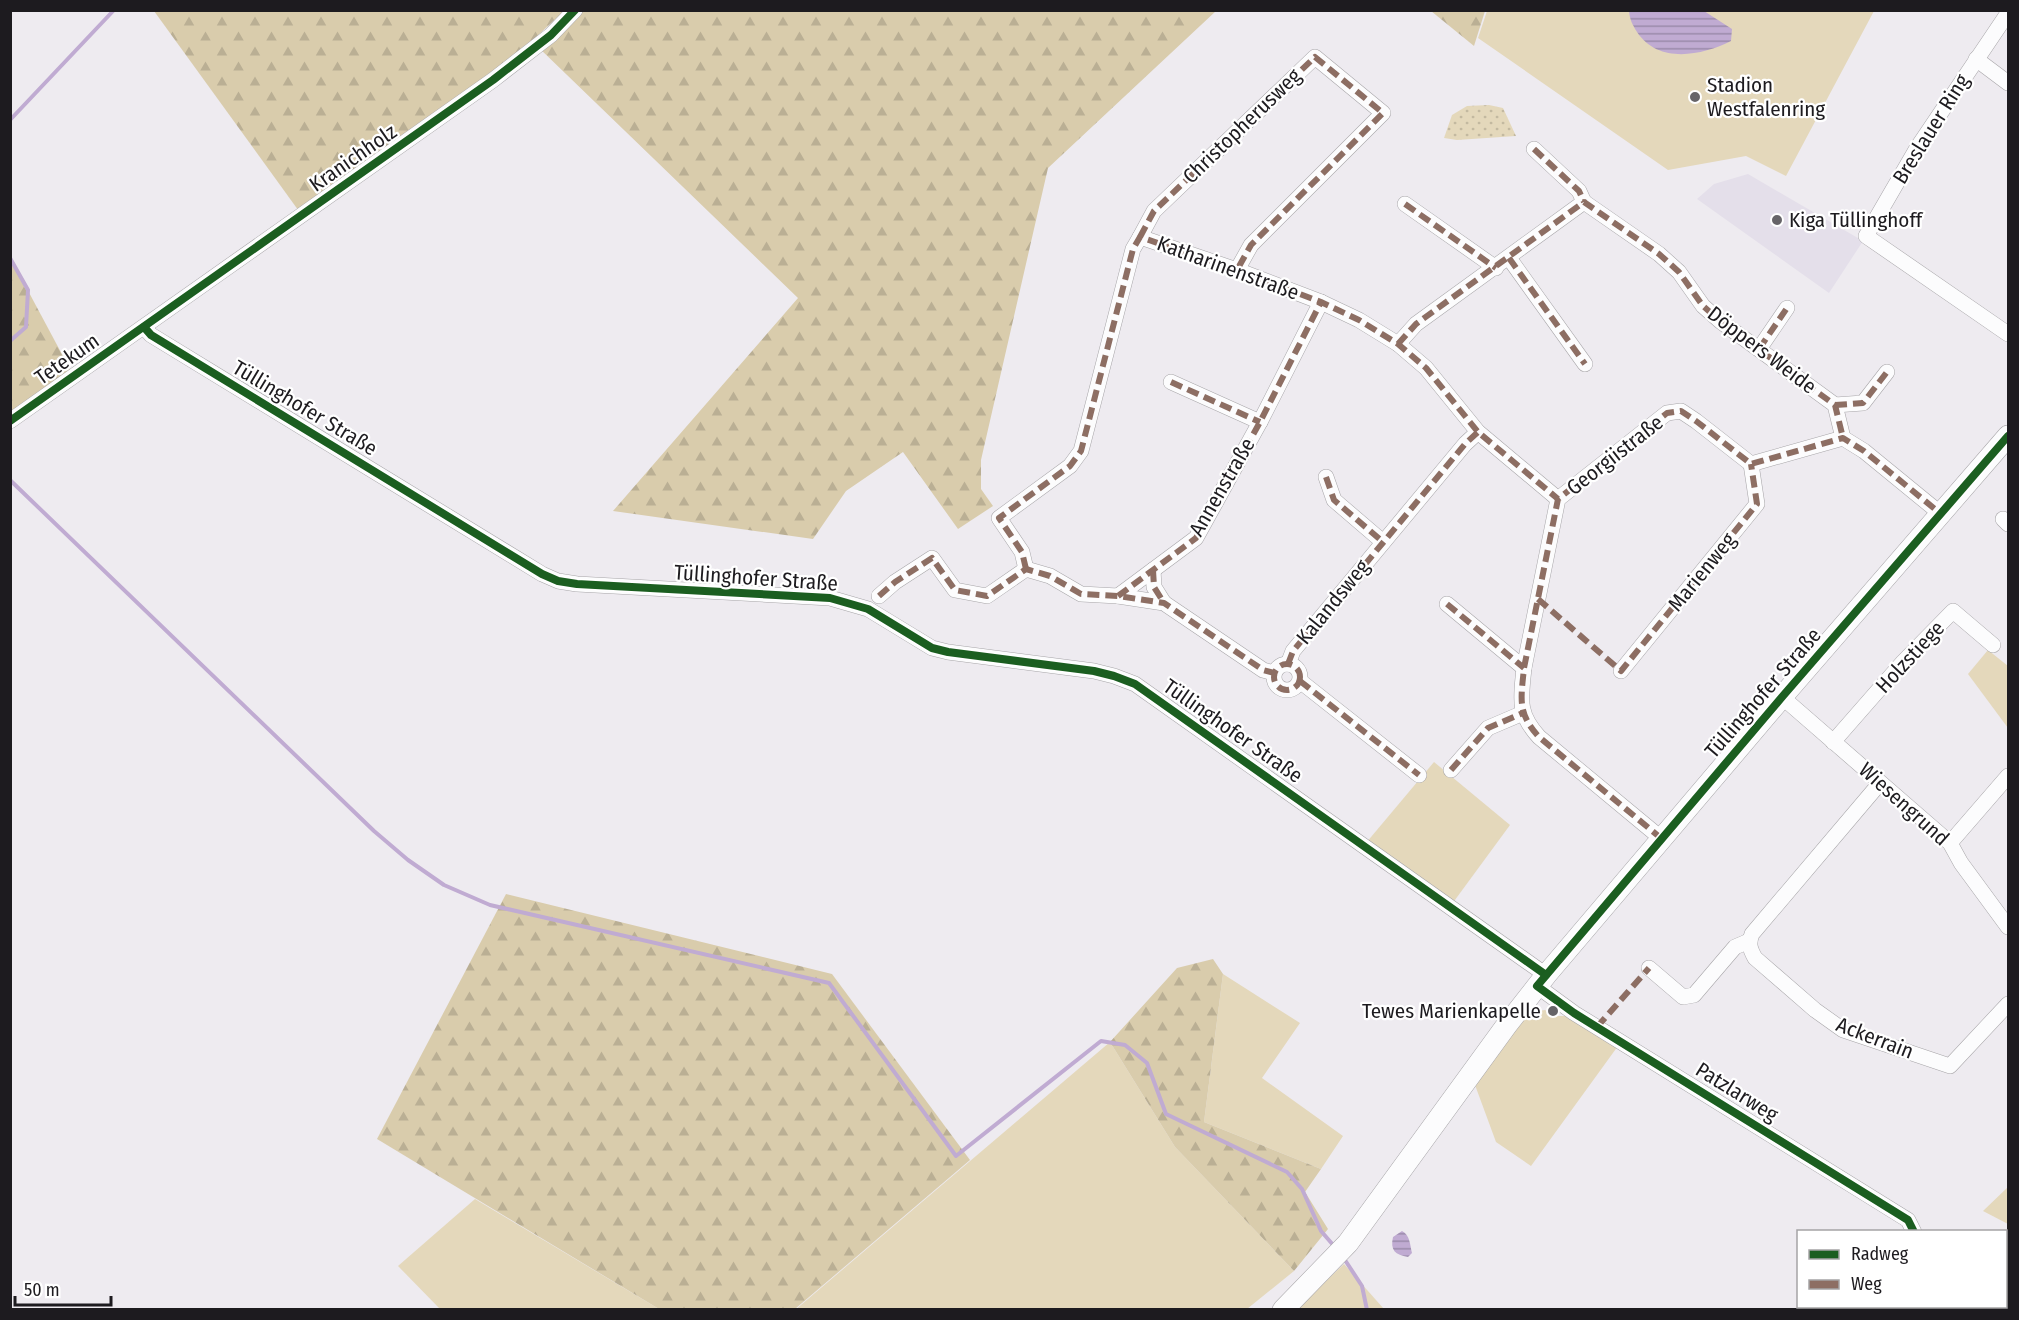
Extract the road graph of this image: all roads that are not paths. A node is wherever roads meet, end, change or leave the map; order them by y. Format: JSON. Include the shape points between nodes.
{"nodes":[{"id":1,"x":575,"y":10,"type":"edge"},
{"id":2,"x":2008,"y":13,"type":"edge"},
{"id":3,"x":1976,"y":59,"type":"junction"},
{"id":4,"x":2006,"y":76,"type":"edge"},
{"id":5,"x":1534,"y":149,"type":"dead end"},
{"id":6,"x":1584,"y":202,"type":"junction"},
{"id":7,"x":1405,"y":204,"type":"dead end"},
{"id":8,"x":1140,"y":237,"type":"junction"},
{"id":9,"x":1509,"y":258,"type":"junction"},
{"id":10,"x":1496,"y":268,"type":"junction"},
{"id":11,"x":1237,"y":270,"type":"junction"},
{"id":12,"x":1321,"y":302,"type":"junction"},
{"id":13,"x":1787,"y":308,"type":"dead end"},
{"id":14,"x":144,"y":327,"type":"junction"},
{"id":15,"x":2008,"y":334,"type":"edge"},
{"id":16,"x":1398,"y":344,"type":"junction"},
{"id":17,"x":1759,"y":349,"type":"junction"},
{"id":18,"x":1585,"y":364,"type":"dead end"},
{"id":19,"x":1887,"y":372,"type":"dead end"},
{"id":20,"x":1171,"y":382,"type":"dead end"},
{"id":21,"x":1835,"y":405,"type":"junction"},
{"id":22,"x":10,"y":421,"type":"edge"},
{"id":23,"x":1260,"y":422,"type":"junction"},
{"id":24,"x":1479,"y":432,"type":"junction"},
{"id":25,"x":2008,"y":436,"type":"edge"},
{"id":26,"x":1843,"y":438,"type":"junction"},
{"id":27,"x":1751,"y":464,"type":"junction"},
{"id":28,"x":1326,"y":477,"type":"dead end"},
{"id":29,"x":1558,"y":499,"type":"junction"},
{"id":30,"x":1941,"y":514,"type":"junction"},
{"id":31,"x":1383,"y":542,"type":"junction"},
{"id":32,"x":1026,"y":569,"type":"junction"},
{"id":33,"x":1153,"y":570,"type":"junction"},
{"id":34,"x":879,"y":596,"type":"dead end"},
{"id":35,"x":1118,"y":596,"type":"junction"},
{"id":36,"x":1164,"y":603,"type":"junction"},
{"id":37,"x":1447,"y":604,"type":"dead end"},
{"id":38,"x":1993,"y":645,"type":"dead end"},
{"id":39,"x":1288,"y":664,"type":"junction"},
{"id":40,"x":1524,"y":668,"type":"junction"},
{"id":41,"x":1621,"y":671,"type":"dead end"},
{"id":42,"x":1274,"y":673,"type":"junction"},
{"id":43,"x":1300,"y":681,"type":"junction"},
{"id":44,"x":1782,"y":698,"type":"junction"},
{"id":45,"x":1523,"y":713,"type":"junction"},
{"id":46,"x":1833,"y":742,"type":"junction"},
{"id":47,"x":1452,"y":770,"type":"dead end"},
{"id":48,"x":1419,"y":775,"type":"dead end"},
{"id":49,"x":2008,"y":776,"type":"edge"},
{"id":50,"x":1880,"y":783,"type":"junction"},
{"id":51,"x":1662,"y":839,"type":"junction"},
{"id":52,"x":1950,"y":843,"type":"junction"},
{"id":53,"x":2008,"y":927,"type":"edge"},
{"id":54,"x":1749,"y":941,"type":"junction"},
{"id":55,"x":1649,"y":968,"type":"dead end"},
{"id":56,"x":1542,"y":980,"type":"junction"},
{"id":57,"x":2008,"y":1004,"type":"edge"},
{"id":58,"x":1913,"y":1230,"type":"edge"},
{"id":59,"x":1283,"y":1310,"type":"edge"}],
"edges":[{"from":1,"to":14,"type":"street","name":"Kranichholz","via":[[551,35],[493,80]]},
{"from":2,"to":3,"type":"street","name":"Breslauer Ring"},
{"from":3,"to":4,"type":"street","name":"Breslauer Ring"},
{"from":3,"to":15,"type":"street","name":"Breslauer Ring","via":[[1917,148],[1866,236]]},
{"from":5,"to":6,"type":"street","name":"Döppers Weide","via":[[1579,191]]},
{"from":6,"to":9,"type":"street"},
{"from":6,"to":17,"type":"street","name":"Döppers Weide","via":[[1659,254],[1679,272],[1703,306]]},
{"from":7,"to":10,"type":"street"},
{"from":8,"to":11,"type":"street","name":"Katharinenstraße"},
{"from":8,"to":11,"type":"street","name":"Christopherusweg","via":[[1154,211],[1315,57],[1383,112],[1251,245]]},
{"from":8,"to":32,"type":"street","name":"Katharinenstraße","via":[[1130,260],[1081,451],[1070,466],[999,518],[1022,552]]},
{"from":9,"to":10,"type":"street"},
{"from":9,"to":18,"type":"street"},
{"from":10,"to":16,"type":"street","via":[[1416,324]]},
{"from":11,"to":12,"type":"street","name":"Katharinenstraße"},
{"from":12,"to":16,"type":"street","name":"Katharinenstraße"},
{"from":12,"to":23,"type":"street","name":"Annenstraße"},
{"from":13,"to":17,"type":"street"},
{"from":14,"to":22,"type":"street","name":"Tetekum"},
{"from":14,"to":56,"type":"street","name":"Tüllinghofer Straße","via":[[151,335],[558,581],[830,598],[868,609],[932,648],[1094,671],[1135,684]]},
{"from":16,"to":24,"type":"street","name":"Katharinenstraße","via":[[1426,368]]},
{"from":17,"to":21,"type":"street","name":"Döppers Weide"},
{"from":19,"to":21,"type":"street","via":[[1863,403]]},
{"from":20,"to":23,"type":"street","name":"Annenstraße"},
{"from":21,"to":26,"type":"street","name":"Döppers Weide"},
{"from":23,"to":33,"type":"street","name":"Annenstraße","via":[[1196,538]]},
{"from":24,"to":29,"type":"street","name":"Katharinenstraße"},
{"from":24,"to":31,"type":"street","name":"Kalandsweg"},
{"from":25,"to":30,"type":"main road","name":"Tüllinghofer Straße"},
{"from":26,"to":27,"type":"street"},
{"from":26,"to":30,"type":"street"},
{"from":27,"to":29,"type":"street","name":"Georgiistraße","via":[[1681,411],[1667,413]]},
{"from":27,"to":41,"type":"street","name":"Marienweg","via":[[1757,504]]},
{"from":28,"to":31,"type":"street","name":"Kalandsweg","via":[[1334,500]]},
{"from":29,"to":40,"type":"street","name":"Georgiistraße"},
{"from":30,"to":44,"type":"main road","name":"Tüllinghofer Straße"},
{"from":31,"to":39,"type":"street","name":"Kalandsweg","via":[[1293,651]]},
{"from":32,"to":34,"type":"street","via":[[987,596],[955,590],[932,558]]},
{"from":32,"to":35,"type":"street","via":[[1050,576],[1082,594]]},
{"from":33,"to":35,"type":"street","name":"Annenstraße"},
{"from":33,"to":36,"type":"street","via":[[1154,587]]},
{"from":35,"to":36,"type":"street"},
{"from":36,"to":42,"type":"street","via":[[1263,670]]},
{"from":37,"to":40,"type":"street"},
{"from":38,"to":46,"type":"street","name":"Holzstiege","via":[[1953,611]]},
{"from":39,"to":42,"type":"street"},
{"from":39,"to":43,"type":"street","via":[[1298,670]]},
{"from":40,"to":45,"type":"street","name":"Georgiistraße"},
{"from":42,"to":43,"type":"street","via":[[1275,684],[1284,691]]},
{"from":43,"to":48,"type":"street"},
{"from":44,"to":46,"type":"street","name":"Wiesengrund"},
{"from":44,"to":51,"type":"main road","name":"Tüllinghofer Straße"},
{"from":45,"to":47,"type":"street","via":[[1488,728]]},
{"from":45,"to":51,"type":"street","via":[[1539,737]]},
{"from":46,"to":50,"type":"street","name":"Wiesengrund"},
{"from":49,"to":52,"type":"street"},
{"from":50,"to":52,"type":"street","name":"Wiesengrund"},
{"from":50,"to":54,"type":"street"},
{"from":51,"to":56,"type":"main road","name":"Tüllinghofer Straße"},
{"from":52,"to":53,"type":"street","name":"Wiesengrund"},
{"from":54,"to":55,"type":"street","via":[[1735,947],[1694,995],[1683,997]]},
{"from":54,"to":57,"type":"street","name":"Ackerrain","via":[[1755,958],[1843,1030],[1950,1066]]},
{"from":56,"to":58,"type":"street","name":"Patzlarweg","via":[[1582,1018],[1908,1220]]},
{"from":56,"to":59,"type":"main road","name":"Tüllinghofer Straße","via":[[1348,1243]]}]}
